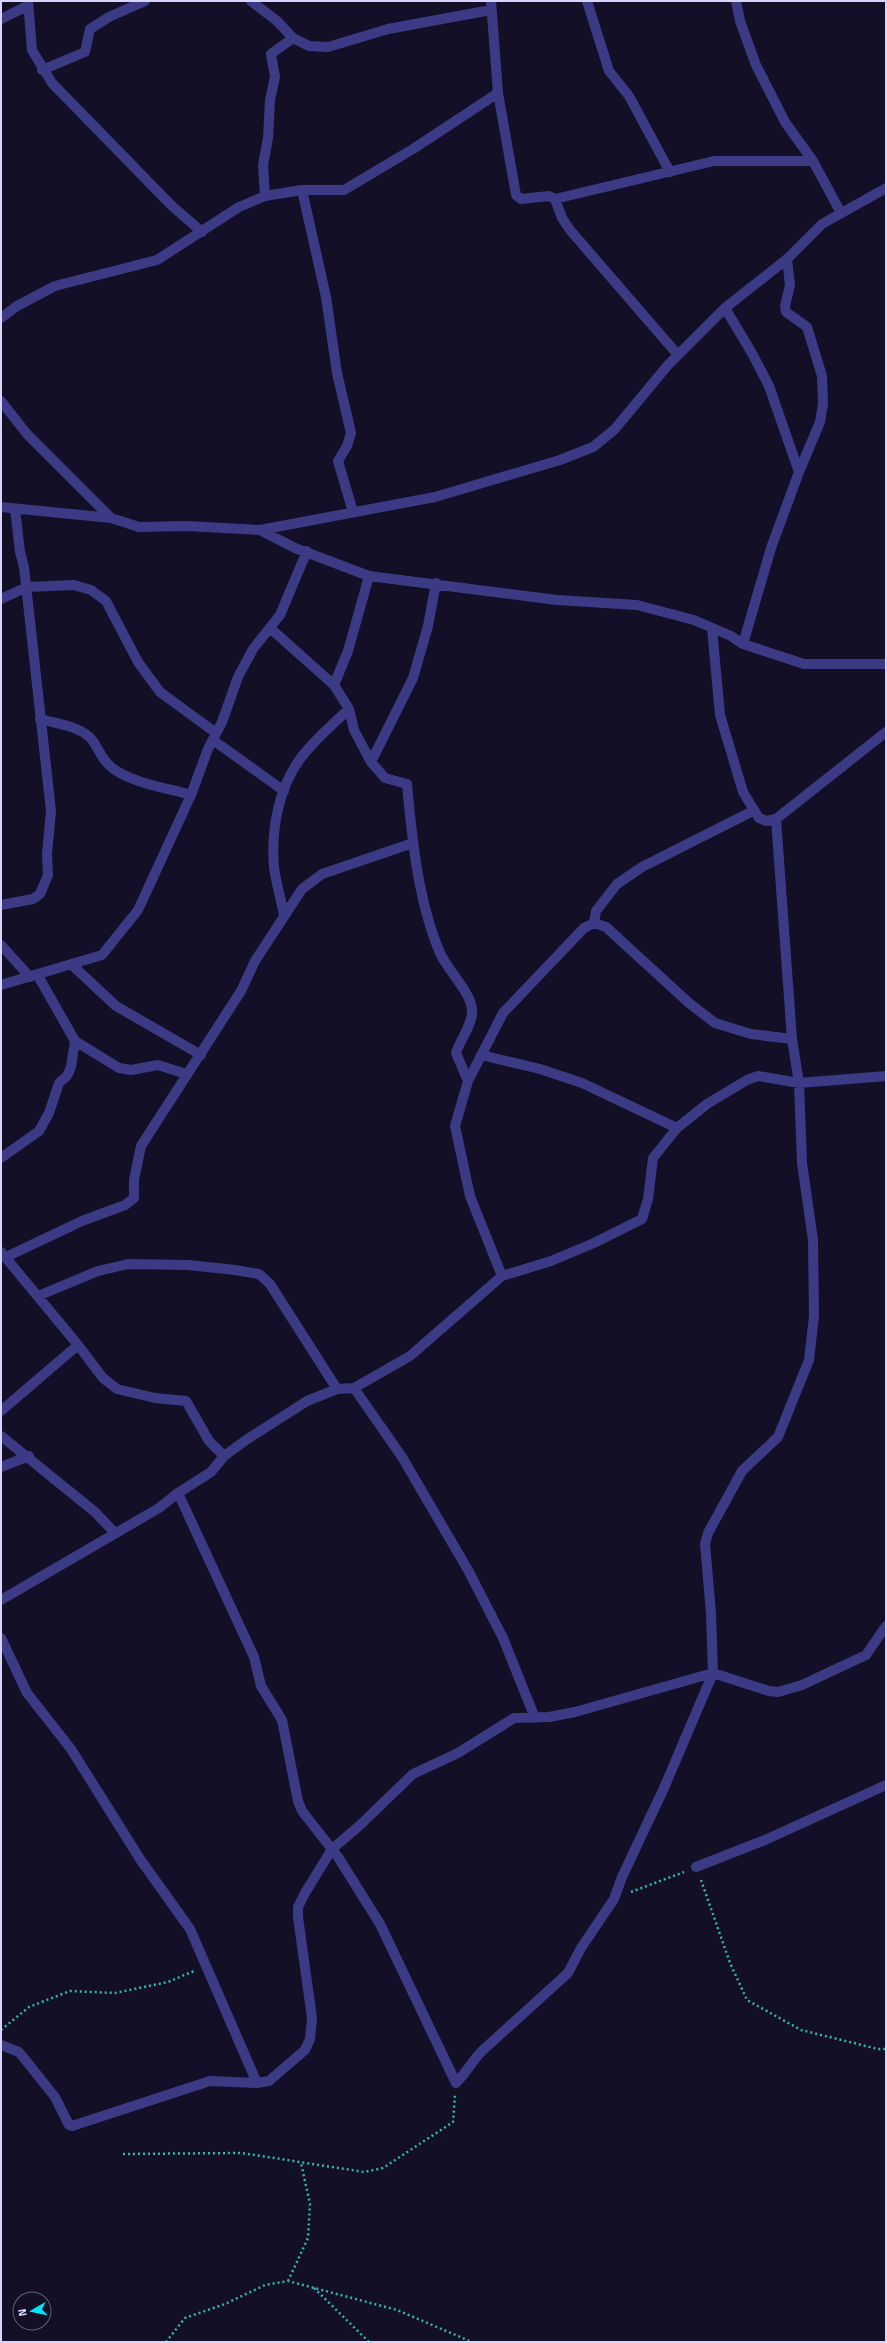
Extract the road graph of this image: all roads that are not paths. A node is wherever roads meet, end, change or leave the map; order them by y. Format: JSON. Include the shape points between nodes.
{"nodes":[{"id":1,"x":145,"y":1,"type":"edge"},
{"id":2,"x":251,"y":1,"type":"edge"},
{"id":3,"x":587,"y":1,"type":"edge"},
{"id":4,"x":736,"y":1,"type":"edge"},
{"id":5,"x":28,"y":3,"type":"edge"},
{"id":6,"x":491,"y":5,"type":"edge"},
{"id":7,"x":1,"y":19,"type":"edge"},
{"id":8,"x":293,"y":38,"type":"junction"},
{"id":9,"x":42,"y":70,"type":"junction"},
{"id":10,"x":498,"y":93,"type":"junction"},
{"id":11,"x":813,"y":161,"type":"junction"},
{"id":12,"x":670,"y":172,"type":"junction"},
{"id":13,"x":886,"y":188,"type":"edge"},
{"id":14,"x":302,"y":190,"type":"junction"},
{"id":15,"x":265,"y":196,"type":"junction"},
{"id":16,"x":555,"y":199,"type":"junction"},
{"id":17,"x":842,"y":213,"type":"junction"},
{"id":18,"x":202,"y":232,"type":"junction"},
{"id":19,"x":787,"y":258,"type":"junction"},
{"id":20,"x":725,"y":308,"type":"junction"},
{"id":21,"x":1,"y":318,"type":"edge"},
{"id":22,"x":678,"y":355,"type":"junction"},
{"id":23,"x":1,"y":401,"type":"edge"},
{"id":24,"x":799,"y":472,"type":"junction"},
{"id":25,"x":1,"y":507,"type":"edge"},
{"id":26,"x":15,"y":509,"type":"junction"},
{"id":27,"x":354,"y":512,"type":"junction"},
{"id":28,"x":111,"y":518,"type":"junction"},
{"id":29,"x":260,"y":530,"type":"junction"},
{"id":30,"x":307,"y":551,"type":"junction"},
{"id":31,"x":369,"y":576,"type":"junction"},
{"id":32,"x":436,"y":584,"type":"junction"},
{"id":33,"x":27,"y":587,"type":"junction"},
{"id":34,"x":1,"y":599,"type":"edge"},
{"id":35,"x":270,"y":628,"type":"junction"},
{"id":36,"x":712,"y":628,"type":"junction"},
{"id":37,"x":743,"y":644,"type":"junction"},
{"id":38,"x":886,"y":664,"type":"edge"},
{"id":39,"x":334,"y":685,"type":"junction"},
{"id":40,"x":349,"y":708,"type":"junction"},
{"id":41,"x":40,"y":719,"type":"junction"},
{"id":42,"x":886,"y":732,"type":"edge"},
{"id":43,"x":214,"y":736,"type":"junction"},
{"id":44,"x":371,"y":762,"type":"junction"},
{"id":45,"x":284,"y":791,"type":"junction"},
{"id":46,"x":191,"y":795,"type":"junction"},
{"id":47,"x":753,"y":811,"type":"junction"},
{"id":48,"x":776,"y":818,"type":"junction"},
{"id":49,"x":414,"y":843,"type":"junction"},
{"id":50,"x":1,"y":906,"type":"edge"},
{"id":51,"x":284,"y":915,"type":"junction"},
{"id":52,"x":594,"y":923,"type":"junction"},
{"id":53,"x":1,"y":945,"type":"edge"},
{"id":54,"x":71,"y":964,"type":"junction"},
{"id":55,"x":34,"y":976,"type":"junction"},
{"id":56,"x":1,"y":985,"type":"edge"},
{"id":57,"x":792,"y":1039,"type":"junction"},
{"id":58,"x":75,"y":1041,"type":"junction"},
{"id":59,"x":201,"y":1055,"type":"junction"},
{"id":60,"x":481,"y":1055,"type":"junction"},
{"id":61,"x":186,"y":1074,"type":"junction"},
{"id":62,"x":886,"y":1076,"type":"edge"},
{"id":63,"x":468,"y":1081,"type":"junction"},
{"id":64,"x":799,"y":1083,"type":"junction"},
{"id":65,"x":677,"y":1128,"type":"junction"},
{"id":66,"x":1,"y":1158,"type":"edge"},
{"id":67,"x":3,"y":1254,"type":"edge"},
{"id":68,"x":502,"y":1276,"type":"junction"},
{"id":69,"x":38,"y":1296,"type":"junction"},
{"id":70,"x":78,"y":1345,"type":"junction"},
{"id":71,"x":354,"y":1388,"type":"junction"},
{"id":72,"x":337,"y":1389,"type":"junction"},
{"id":73,"x":1,"y":1411,"type":"edge"},
{"id":74,"x":1,"y":1436,"type":"edge"},
{"id":75,"x":29,"y":1456,"type":"junction"},
{"id":76,"x":224,"y":1456,"type":"junction"},
{"id":77,"x":1,"y":1467,"type":"edge"},
{"id":78,"x":178,"y":1493,"type":"junction"},
{"id":79,"x":115,"y":1533,"type":"junction"},
{"id":80,"x":1,"y":1600,"type":"edge"},
{"id":81,"x":886,"y":1626,"type":"edge"},
{"id":82,"x":1,"y":1638,"type":"edge"},
{"id":83,"x":713,"y":1673,"type":"junction"},
{"id":84,"x":535,"y":1718,"type":"junction"},
{"id":85,"x":886,"y":1785,"type":"edge"},
{"id":86,"x":332,"y":1849,"type":"junction"},
{"id":87,"x":696,"y":1867,"type":"road end"},
{"id":88,"x":1,"y":2045,"type":"edge"},
{"id":89,"x":257,"y":2083,"type":"junction"}],
"edges":[{"from":1,"to":9,"type":"street","via":[[109,16],[90,29],[84,52]]},
{"from":2,"to":8,"type":"street","via":[[277,21]]},
{"from":3,"to":12,"type":"street","via":[[609,71],[629,96]]},
{"from":4,"to":11,"type":"street","via":[[740,21],[756,65],[785,122]]},
{"from":5,"to":7,"type":"street"},
{"from":5,"to":9,"type":"street","via":[[32,50]]},
{"from":6,"to":8,"type":"street","via":[[328,46],[309,46]]},
{"from":6,"to":10,"type":"street"},
{"from":8,"to":15,"type":"street","via":[[271,54],[275,77],[263,165]]},
{"from":9,"to":18,"type":"street","via":[[52,84],[170,205]]},
{"from":10,"to":14,"type":"street","via":[[344,190]]},
{"from":10,"to":16,"type":"street","via":[[516,195],[520,199],[549,196]]},
{"from":11,"to":12,"type":"street","via":[[714,161]]},
{"from":11,"to":17,"type":"street"},
{"from":12,"to":16,"type":"street"},
{"from":13,"to":17,"type":"street"},
{"from":14,"to":15,"type":"street"},
{"from":14,"to":27,"type":"street","via":[[326,297],[337,373],[351,433],[338,461]]},
{"from":15,"to":18,"type":"street","via":[[239,207]]},
{"from":16,"to":22,"type":"street","via":[[570,230]]},
{"from":17,"to":19,"type":"street","via":[[822,224]]},
{"from":18,"to":21,"type":"street","via":[[157,260],[55,286],[17,306]]},
{"from":19,"to":20,"type":"street"},
{"from":19,"to":24,"type":"street","via":[[790,285],[786,312],[807,327],[822,376],[823,404],[820,422]]},
{"from":20,"to":22,"type":"street"},
{"from":20,"to":24,"type":"street","via":[[769,386]]},
{"from":22,"to":27,"type":"street","via":[[614,430],[593,447],[539,467],[435,497]]},
{"from":23,"to":28,"type":"street","via":[[27,434]]},
{"from":24,"to":37,"type":"street","via":[[771,548]]},
{"from":25,"to":26,"type":"street"},
{"from":26,"to":28,"type":"street"},
{"from":26,"to":33,"type":"street"},
{"from":27,"to":29,"type":"street"},
{"from":28,"to":29,"type":"street","via":[[139,527],[187,526]]},
{"from":29,"to":30,"type":"street","via":[[295,548]]},
{"from":30,"to":31,"type":"street"},
{"from":30,"to":35,"type":"street","via":[[280,615]]},
{"from":31,"to":32,"type":"street"},
{"from":31,"to":39,"type":"street","via":[[348,652]]},
{"from":32,"to":36,"type":"street","via":[[558,600],[637,605],[694,620]]},
{"from":32,"to":44,"type":"street","via":[[428,626],[413,678]]},
{"from":33,"to":34,"type":"street"},
{"from":33,"to":41,"type":"street"},
{"from":33,"to":43,"type":"street","via":[[74,585],[90,590],[106,601],[138,662],[160,692]]},
{"from":35,"to":39,"type":"street"},
{"from":35,"to":43,"type":"street","via":[[253,649],[238,677]]},
{"from":36,"to":37,"type":"street"},
{"from":36,"to":47,"type":"street","via":[[720,715],[743,792]]},
{"from":37,"to":38,"type":"street","via":[[804,664]]},
{"from":39,"to":40,"type":"street"},
{"from":40,"to":44,"type":"street","via":[[354,730]]},
{"from":40,"to":45,"type":"street","via":[[299,761]]},
{"from":41,"to":46,"type":"street","via":[[84,732],[93,741],[102,758],[115,770],[137,780]]},
{"from":41,"to":50,"type":"street","via":[[51,811],[48,875],[40,894],[33,899]]},
{"from":42,"to":48,"type":"street"},
{"from":43,"to":45,"type":"street"},
{"from":43,"to":46,"type":"street"},
{"from":44,"to":49,"type":"street","via":[[385,778],[407,784]]},
{"from":45,"to":51,"type":"street","via":[[273,837],[274,869]]},
{"from":46,"to":54,"type":"street","via":[[138,910],[102,955]]},
{"from":47,"to":48,"type":"street","via":[[766,821]]},
{"from":47,"to":52,"type":"street","via":[[642,867],[617,884],[596,911]]},
{"from":48,"to":57,"type":"street"},
{"from":49,"to":51,"type":"street","via":[[322,874],[302,889]]},
{"from":49,"to":63,"type":"street","via":[[424,899],[440,952],[452,975],[471,1000],[472,1012],[456,1053]]},
{"from":51,"to":59,"type":"street"},
{"from":52,"to":57,"type":"street","via":[[606,927],[715,1023],[752,1034]]},
{"from":52,"to":60,"type":"street","via":[[584,928],[503,1013]]},
{"from":53,"to":55,"type":"street"},
{"from":54,"to":55,"type":"street"},
{"from":54,"to":59,"type":"street","via":[[116,1006]]},
{"from":55,"to":56,"type":"street"},
{"from":55,"to":58,"type":"street"},
{"from":57,"to":64,"type":"street"},
{"from":58,"to":61,"type":"street","via":[[119,1068],[131,1070],[158,1065]]},
{"from":58,"to":66,"type":"street","via":[[71,1067],[67,1076],[59,1083],[49,1113],[39,1131]]},
{"from":59,"to":61,"type":"street"},
{"from":60,"to":63,"type":"street"},
{"from":60,"to":65,"type":"street","via":[[540,1069],[582,1083]]},
{"from":61,"to":67,"type":"street","via":[[141,1146],[134,1180],[134,1198],[125,1205]]},
{"from":62,"to":64,"type":"street"},
{"from":63,"to":68,"type":"street","via":[[455,1126],[470,1196]]},
{"from":64,"to":65,"type":"street","via":[[758,1076],[747,1080],[707,1104]]},
{"from":64,"to":83,"type":"street","via":[[802,1163],[813,1240],[814,1316],[808,1360],[778,1437],[742,1471],[708,1533],[705,1544]]},
{"from":65,"to":68,"type":"street","via":[[653,1158],[648,1199],[642,1219],[551,1261]]},
{"from":67,"to":69,"type":"street"},
{"from":68,"to":71,"type":"street","via":[[410,1356]]},
{"from":69,"to":70,"type":"street"},
{"from":69,"to":72,"type":"street","via":[[98,1271],[128,1264],[188,1265],[259,1274],[270,1284]]},
{"from":70,"to":73,"type":"street"},
{"from":70,"to":76,"type":"street","via":[[103,1378],[117,1389],[155,1398],[186,1401],[208,1441]]},
{"from":71,"to":72,"type":"street"},
{"from":71,"to":84,"type":"street","via":[[402,1457],[468,1570],[503,1638]]},
{"from":72,"to":76,"type":"street","via":[[307,1402]]},
{"from":74,"to":75,"type":"street"},
{"from":75,"to":77,"type":"street"},
{"from":75,"to":79,"type":"street","via":[[95,1512]]},
{"from":76,"to":78,"type":"street","via":[[211,1472]]},
{"from":78,"to":79,"type":"street","via":[[159,1508]]},
{"from":78,"to":86,"type":"street","via":[[254,1657],[261,1686],[282,1720],[302,1811]]},
{"from":79,"to":80,"type":"street"},
{"from":81,"to":83,"type":"street","via":[[866,1655],[802,1685],[778,1692]]},
{"from":82,"to":89,"type":"street","via":[[27,1693],[71,1749],[140,1859],[190,1929]]},
{"from":83,"to":84,"type":"street","via":[[575,1712]]},
{"from":83,"to":86,"type":"street","via":[[614,1899],[580,1948],[568,1973],[482,2051],[473,2060],[470,2070],[456,2083],[380,1924]]},
{"from":84,"to":86,"type":"street","via":[[514,1718],[458,1753],[413,1774]]},
{"from":85,"to":87,"type":"street","via":[[765,1840]]},
{"from":86,"to":89,"type":"street","via":[[298,1907],[312,2018],[310,2039],[305,2050],[269,2080]]},
{"from":88,"to":89,"type":"street","via":[[19,2052],[55,2097],[69,2125],[72,2126],[210,2081]]}]}
